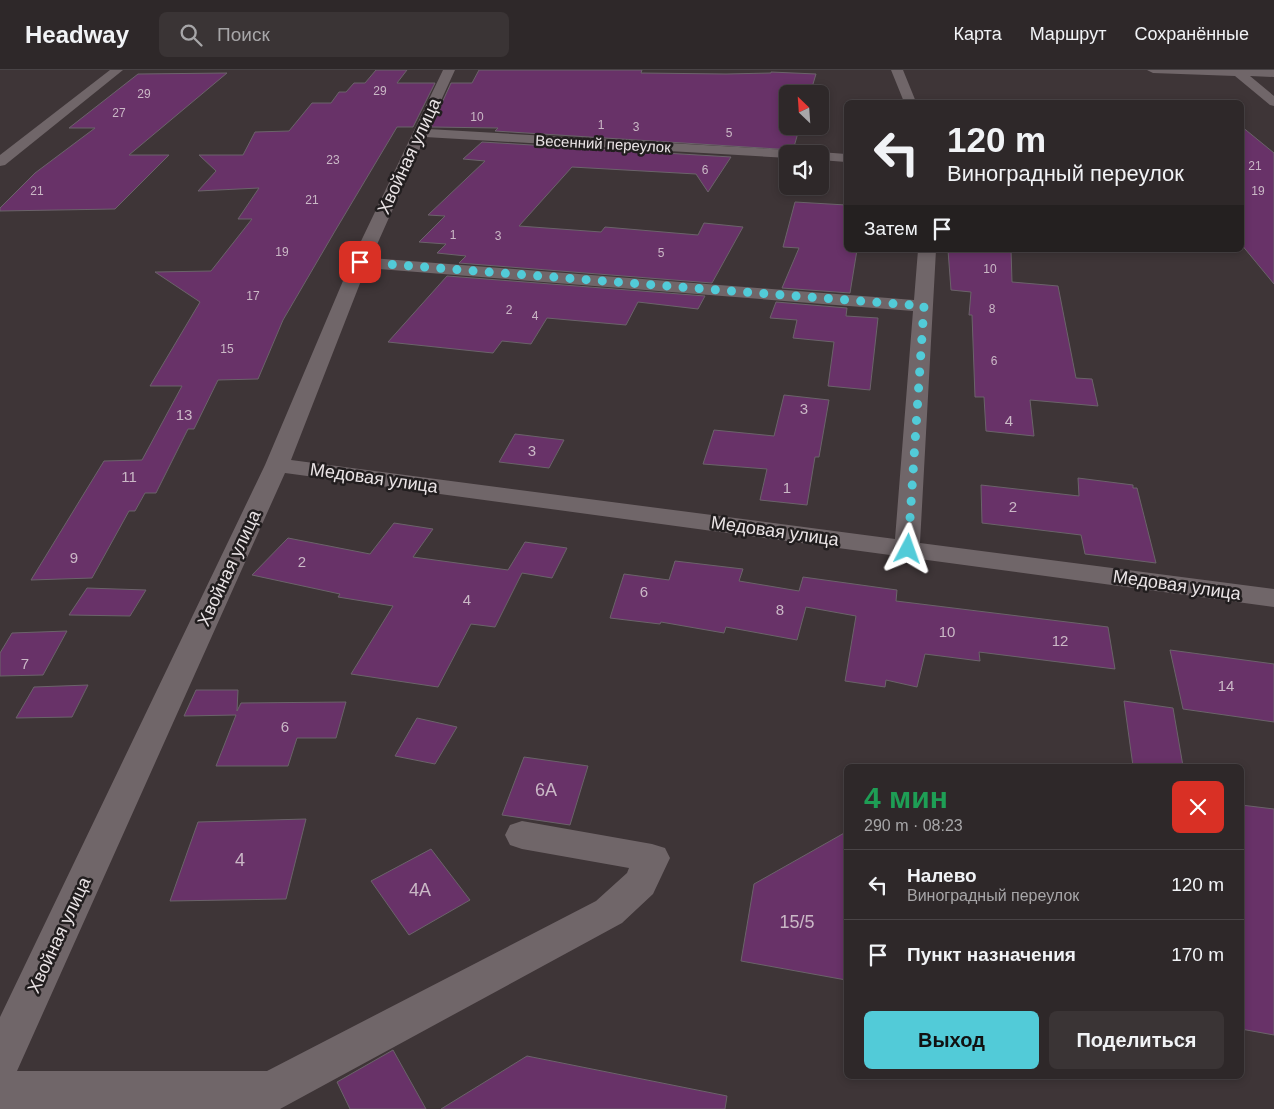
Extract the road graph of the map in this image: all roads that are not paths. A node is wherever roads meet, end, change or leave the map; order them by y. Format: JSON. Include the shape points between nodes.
{"nodes":[{"id":1,"x":117,"y":70,"type":"edge"},
{"id":2,"x":449,"y":70,"type":"edge"},
{"id":3,"x":897,"y":70,"type":"edge"},
{"id":4,"x":1153,"y":70,"type":"edge"},
{"id":5,"x":1237,"y":71,"type":"edge"},
{"id":6,"x":1274,"y":73,"type":"edge"},
{"id":7,"x":909,"y":100,"type":"edge"},
{"id":8,"x":1274,"y":102,"type":"edge"},
{"id":9,"x":419,"y":134,"type":"junction"},
{"id":10,"x":779,"y":154,"type":"edge"},
{"id":11,"x":829,"y":157,"type":"edge"},
{"id":12,"x":844,"y":158,"type":"edge"},
{"id":13,"x":0,"y":162,"type":"edge"},
{"id":14,"x":927,"y":252,"type":"edge"},
{"id":15,"x":360,"y":262,"type":"junction"},
{"id":16,"x":924,"y":306,"type":"junction"},
{"id":17,"x":277,"y":465,"type":"junction"},
{"id":18,"x":908,"y":549,"type":"junction"},
{"id":19,"x":1274,"y":598,"type":"edge"},
{"id":20,"x":522,"y":835,"type":"dead end"},
{"id":21,"x":0,"y":1062,"type":"edge"},
{"id":22,"x":0,"y":1092,"type":"edge"}],
"edges":[{"from":1,"to":13,"type":"street"},
{"from":2,"to":9,"type":"street","name":"Хвойная улица"},
{"from":3,"to":7,"type":"street"},
{"from":4,"to":5,"type":"street"},
{"from":5,"to":6,"type":"street"},
{"from":5,"to":8,"type":"street"},
{"from":9,"to":10,"type":"street","name":"Весенний переулок"},
{"from":9,"to":15,"type":"street","name":"Хвойная улица"},
{"from":11,"to":12,"type":"street"},
{"from":14,"to":16,"type":"street"},
{"from":15,"to":16,"type":"street"},
{"from":15,"to":17,"type":"street","name":"Хвойная улица"},
{"from":16,"to":18,"type":"street"},
{"from":17,"to":18,"type":"street","name":"Медовая улица"},
{"from":17,"to":21,"type":"street","name":"Хвойная улица"},
{"from":18,"to":19,"type":"street","name":"Медовая улица"},
{"from":20,"to":22,"type":"street","via":[[652,858],[640,883],[609,912],[271,1092]]}]}
